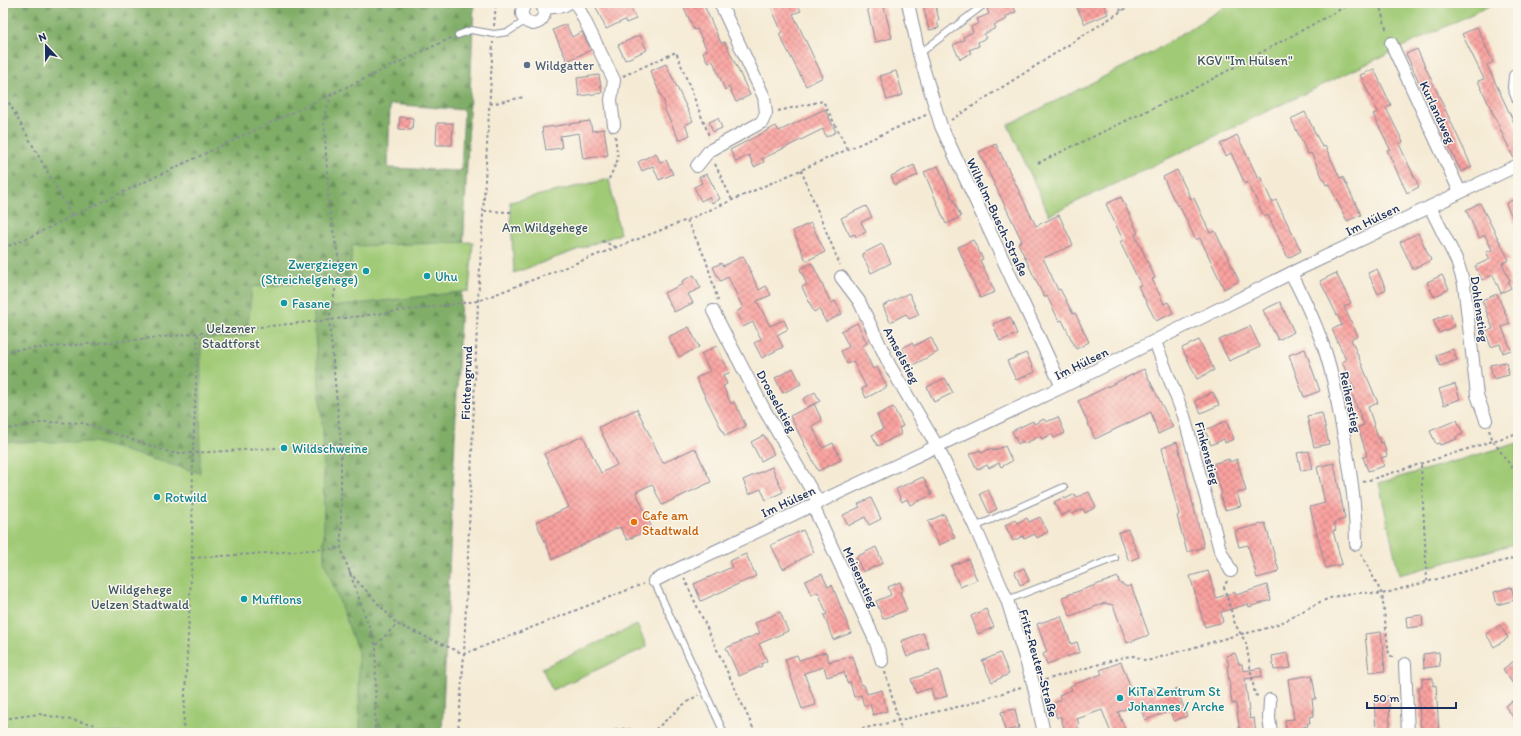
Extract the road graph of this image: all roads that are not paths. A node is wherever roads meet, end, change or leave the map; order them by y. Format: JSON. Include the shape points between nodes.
{"nodes":[{"id":1,"x":527,"y":3,"type":"edge"},
{"id":2,"x":568,"y":3,"type":"edge"},
{"id":3,"x":576,"y":3,"type":"edge"},
{"id":4,"x":720,"y":3,"type":"edge"},
{"id":5,"x":908,"y":3,"type":"edge"},
{"id":6,"x":986,"y":3,"type":"edge"},
{"id":7,"x":542,"y":5,"type":"edge"},
{"id":8,"x":525,"y":21,"type":"junction"},
{"id":9,"x":458,"y":35,"type":"road end"},
{"id":10,"x":1391,"y":43,"type":"road end"},
{"id":11,"x":919,"y":54,"type":"junction"},
{"id":12,"x":1516,"y":76,"type":"dead end"},
{"id":13,"x":1518,"y":98,"type":"edge"},
{"id":14,"x":614,"y":125,"type":"road end"},
{"id":15,"x":1518,"y":165,"type":"edge"},
{"id":16,"x":697,"y":166,"type":"dead end"},
{"id":17,"x":1460,"y":192,"type":"junction"},
{"id":18,"x":1430,"y":207,"type":"junction"},
{"id":19,"x":1292,"y":273,"type":"junction"},
{"id":20,"x":841,"y":277,"type":"road end"},
{"id":21,"x":713,"y":311,"type":"road end"},
{"id":22,"x":1155,"y":342,"type":"junction"},
{"id":23,"x":1062,"y":387,"type":"junction"},
{"id":24,"x":1486,"y":420,"type":"road end"},
{"id":25,"x":937,"y":446,"type":"junction"},
{"id":26,"x":1064,"y":486,"type":"dead end"},
{"id":27,"x":816,"y":504,"type":"junction"},
{"id":28,"x":975,"y":527,"type":"junction"},
{"id":29,"x":1356,"y":544,"type":"road end"},
{"id":30,"x":1115,"y":558,"type":"dead end"},
{"id":31,"x":1231,"y":571,"type":"road end"},
{"id":32,"x":654,"y":581,"type":"joint"},
{"id":33,"x":1007,"y":600,"type":"junction"},
{"id":34,"x":882,"y":661,"type":"road end"},
{"id":35,"x":1405,"y":664,"type":"road end"},
{"id":36,"x":1270,"y":700,"type":"road end"},
{"id":37,"x":724,"y":733,"type":"edge"},
{"id":38,"x":1044,"y":733,"type":"edge"},
{"id":39,"x":1271,"y":733,"type":"edge"},
{"id":40,"x":1408,"y":733,"type":"edge"}],
"edges":[{"from":1,"to":8,"type":"street","via":[[522,10]]},
{"from":2,"to":7,"type":"street","via":[[563,6]]},
{"from":3,"to":14,"type":"street","via":[[614,80],[611,100]]},
{"from":4,"to":16,"type":"street","via":[[764,96],[766,113],[762,122],[709,151]]},
{"from":5,"to":11,"type":"street","name":"Wilhelm-Busch-Straße"},
{"from":6,"to":11,"type":"lane"},
{"from":7,"to":8,"type":"street","via":[[545,15],[540,22],[533,24]]},
{"from":8,"to":9,"type":"lane","via":[[508,32],[494,34],[471,30]]},
{"from":10,"to":17,"type":"street","name":"Kurlandweg"},
{"from":11,"to":23,"type":"street","name":"Wilhelm-Busch-Straße","via":[[941,126]]},
{"from":12,"to":13,"type":"street","via":[[1514,88]]},
{"from":15,"to":17,"type":"street","name":"Im Hülsen"},
{"from":17,"to":18,"type":"street","name":"Im Hülsen"},
{"from":18,"to":19,"type":"street","name":"Im Hülsen"},
{"from":18,"to":24,"type":"street","name":"Dohlenstieg","via":[[1457,261],[1464,284],[1477,395]]},
{"from":19,"to":22,"type":"street","name":"Im Hülsen"},
{"from":19,"to":29,"type":"street","name":"Reiherstieg","via":[[1307,303],[1327,356],[1346,442],[1356,523]]},
{"from":20,"to":25,"type":"street","name":"Amselstieg","via":[[859,301],[890,366]]},
{"from":21,"to":27,"type":"street","name":"Drosselstieg"},
{"from":22,"to":23,"type":"street","name":"Im Hülsen"},
{"from":22,"to":31,"type":"street","name":"Finkenstieg","via":[[1184,416],[1220,550]]},
{"from":23,"to":25,"type":"street","name":"Im Hülsen"},
{"from":25,"to":27,"type":"street","name":"Im Hülsen"},
{"from":25,"to":28,"type":"street","name":"Fritz-Reuter-Straße"},
{"from":26,"to":28,"type":"lane"},
{"from":27,"to":32,"type":"street","name":"Im Hülsen"},
{"from":27,"to":34,"type":"street","name":"Meisenstieg"},
{"from":28,"to":33,"type":"street","name":"Fritz-Reuter-Straße"},
{"from":30,"to":33,"type":"lane","name":"Fritz-Reuter-Straße"},
{"from":32,"to":37,"type":"lane"},
{"from":33,"to":38,"type":"street","name":"Fritz-Reuter-Straße","via":[[1033,683]]},
{"from":35,"to":40,"type":"street"},
{"from":36,"to":39,"type":"street"}]}
